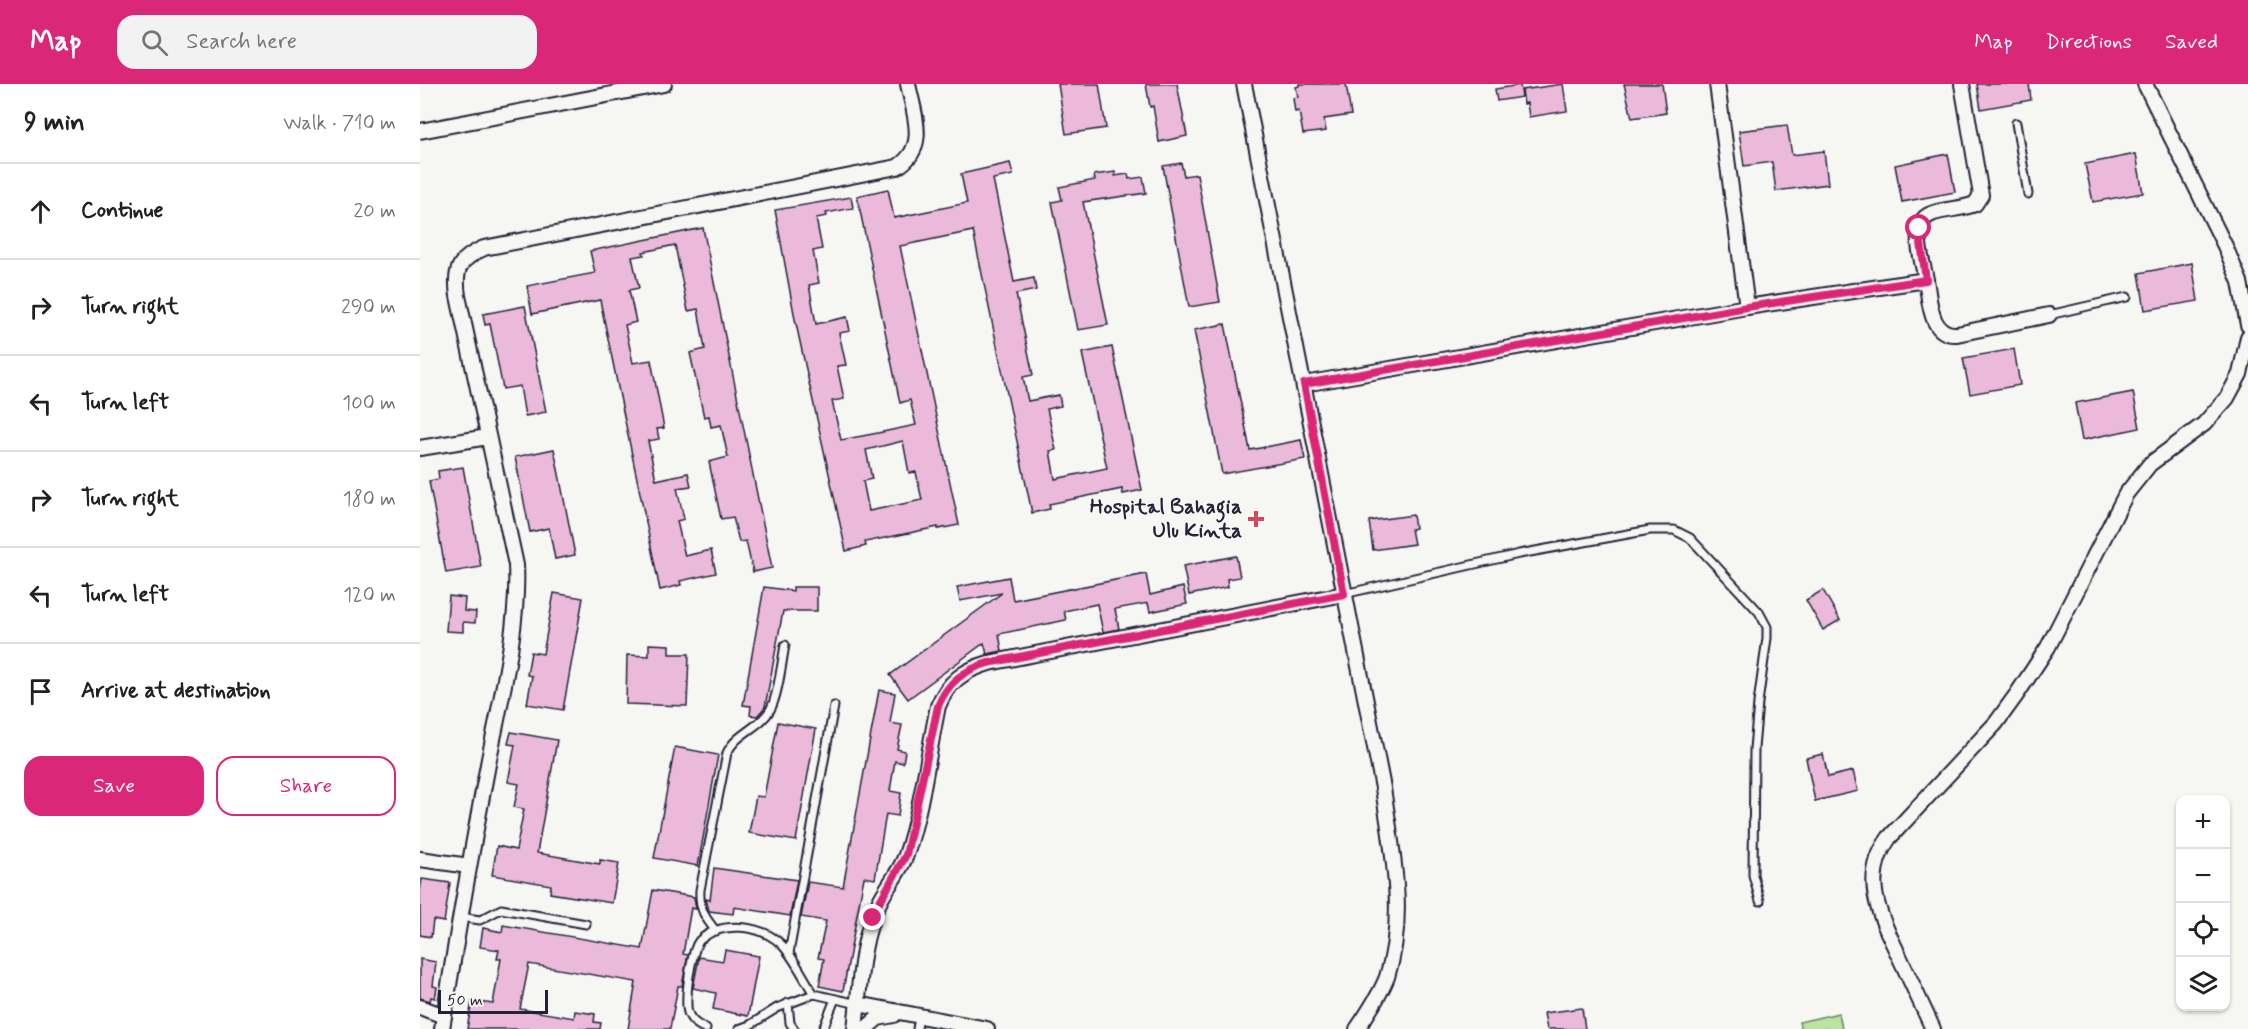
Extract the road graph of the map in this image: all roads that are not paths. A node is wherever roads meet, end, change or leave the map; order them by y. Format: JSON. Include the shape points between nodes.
{"nodes":[{"id":1,"x":664,"y":84,"type":"edge"},
{"id":2,"x":908,"y":84,"type":"edge"},
{"id":3,"x":1244,"y":84,"type":"edge"},
{"id":4,"x":1717,"y":84,"type":"edge"},
{"id":5,"x":1962,"y":84,"type":"edge"},
{"id":6,"x":2145,"y":84,"type":"edge"},
{"id":7,"x":2016,"y":123,"type":"dead end"},
{"id":8,"x":420,"y":131,"type":"edge"},
{"id":9,"x":2028,"y":194,"type":"dead end"},
{"id":10,"x":1926,"y":280,"type":"junction"},
{"id":11,"x":2127,"y":297,"type":"dead end"},
{"id":12,"x":1747,"y":307,"type":"junction"},
{"id":13,"x":2049,"y":315,"type":"joint"},
{"id":14,"x":2248,"y":325,"type":"edge"},
{"id":15,"x":2248,"y":337,"type":"edge"},
{"id":16,"x":1304,"y":384,"type":"junction"},
{"id":17,"x":488,"y":437,"type":"junction"},
{"id":18,"x":420,"y":448,"type":"edge"},
{"id":19,"x":1344,"y":594,"type":"junction"},
{"id":20,"x":785,"y":645,"type":"dead end"},
{"id":21,"x":834,"y":706,"type":"dead end"},
{"id":22,"x":420,"y":859,"type":"edge"},
{"id":23,"x":469,"y":866,"type":"junction"},
{"id":24,"x":1760,"y":901,"type":"dead end"},
{"id":25,"x":461,"y":917,"type":"junction"},
{"id":26,"x":586,"y":924,"type":"dead end"},
{"id":27,"x":716,"y":931,"type":"junction"},
{"id":28,"x":789,"y":953,"type":"junction"},
{"id":29,"x":814,"y":994,"type":"junction"},
{"id":30,"x":835,"y":999,"type":"junction"},
{"id":31,"x":788,"y":1003,"type":"junction"},
{"id":32,"x":858,"y":1004,"type":"junction"},
{"id":33,"x":420,"y":1007,"type":"edge"},
{"id":34,"x":903,"y":1014,"type":"junction"},
{"id":35,"x":443,"y":1023,"type":"edge"},
{"id":36,"x":918,"y":1023,"type":"edge"},
{"id":37,"x":706,"y":1029,"type":"edge"},
{"id":38,"x":739,"y":1029,"type":"edge"},
{"id":39,"x":794,"y":1029,"type":"edge"},
{"id":40,"x":823,"y":1029,"type":"edge"},
{"id":41,"x":855,"y":1029,"type":"edge"},
{"id":42,"x":865,"y":1029,"type":"edge"},
{"id":43,"x":987,"y":1029,"type":"edge"},
{"id":44,"x":1357,"y":1029,"type":"edge"},
{"id":45,"x":1933,"y":1029,"type":"edge"}],
"edges":[{"from":1,"to":8,"type":"street"},
{"from":2,"to":17,"type":"street","via":[[917,141],[907,161],[897,167],[484,248],[471,254],[456,272],[456,282]]},
{"from":3,"to":16,"type":"street"},
{"from":4,"to":12,"type":"street"},
{"from":5,"to":10,"type":"street","via":[[1981,195],[1975,204],[1934,212],[1920,223],[1918,235]]},
{"from":6,"to":14,"type":"street","via":[[2225,246],[2240,282]]},
{"from":7,"to":9,"type":"lane"},
{"from":10,"to":12,"type":"street"},
{"from":10,"to":13,"type":"street","via":[[1936,325],[1945,333],[1958,334]]},
{"from":11,"to":13,"type":"lane"},
{"from":12,"to":16,"type":"street"},
{"from":15,"to":45,"type":"street","via":[[2240,374],[2227,398],[2204,423],[2150,464],[2126,494],[2048,648],[2017,694],[1996,723],[1880,851],[1874,885],[1878,909]]},
{"from":16,"to":19,"type":"street"},
{"from":17,"to":18,"type":"street"},
{"from":17,"to":23,"type":"street","via":[[516,565],[516,602]]},
{"from":19,"to":24,"type":"lane","via":[[1519,554],[1650,530],[1674,530],[1690,538],[1759,612],[1767,627],[1754,771],[1753,875]]},
{"from":19,"to":32,"type":"street","via":[[988,663],[959,676],[944,692],[938,706],[906,855],[879,903],[868,934]]},
{"from":19,"to":44,"type":"street","via":[[1383,788],[1397,905],[1395,947],[1386,979]]},
{"from":20,"to":27,"type":"lane","via":[[770,710],[730,745],[728,753],[699,902],[704,917]]},
{"from":21,"to":28,"type":"lane"},
{"from":22,"to":23,"type":"street"},
{"from":23,"to":25,"type":"street"},
{"from":25,"to":26,"type":"lane","via":[[480,920],[501,909]]},
{"from":25,"to":35,"type":"street"},
{"from":27,"to":28,"type":"lane","via":[[739,927],[759,931]]},
{"from":27,"to":37,"type":"lane","via":[[699,941],[694,949],[687,988],[687,1014]]},
{"from":28,"to":29,"type":"lane"},
{"from":29,"to":30,"type":"lane"},
{"from":29,"to":31,"type":"lane"},
{"from":30,"to":32,"type":"lane"},
{"from":30,"to":40,"type":"lane"},
{"from":31,"to":38,"type":"lane"},
{"from":31,"to":39,"type":"lane"},
{"from":32,"to":34,"type":"street"},
{"from":32,"to":41,"type":"street"},
{"from":33,"to":35,"type":"street"},
{"from":34,"to":36,"type":"street"},
{"from":34,"to":42,"type":"street","via":[[878,1018]]},
{"from":36,"to":43,"type":"street"}]}
